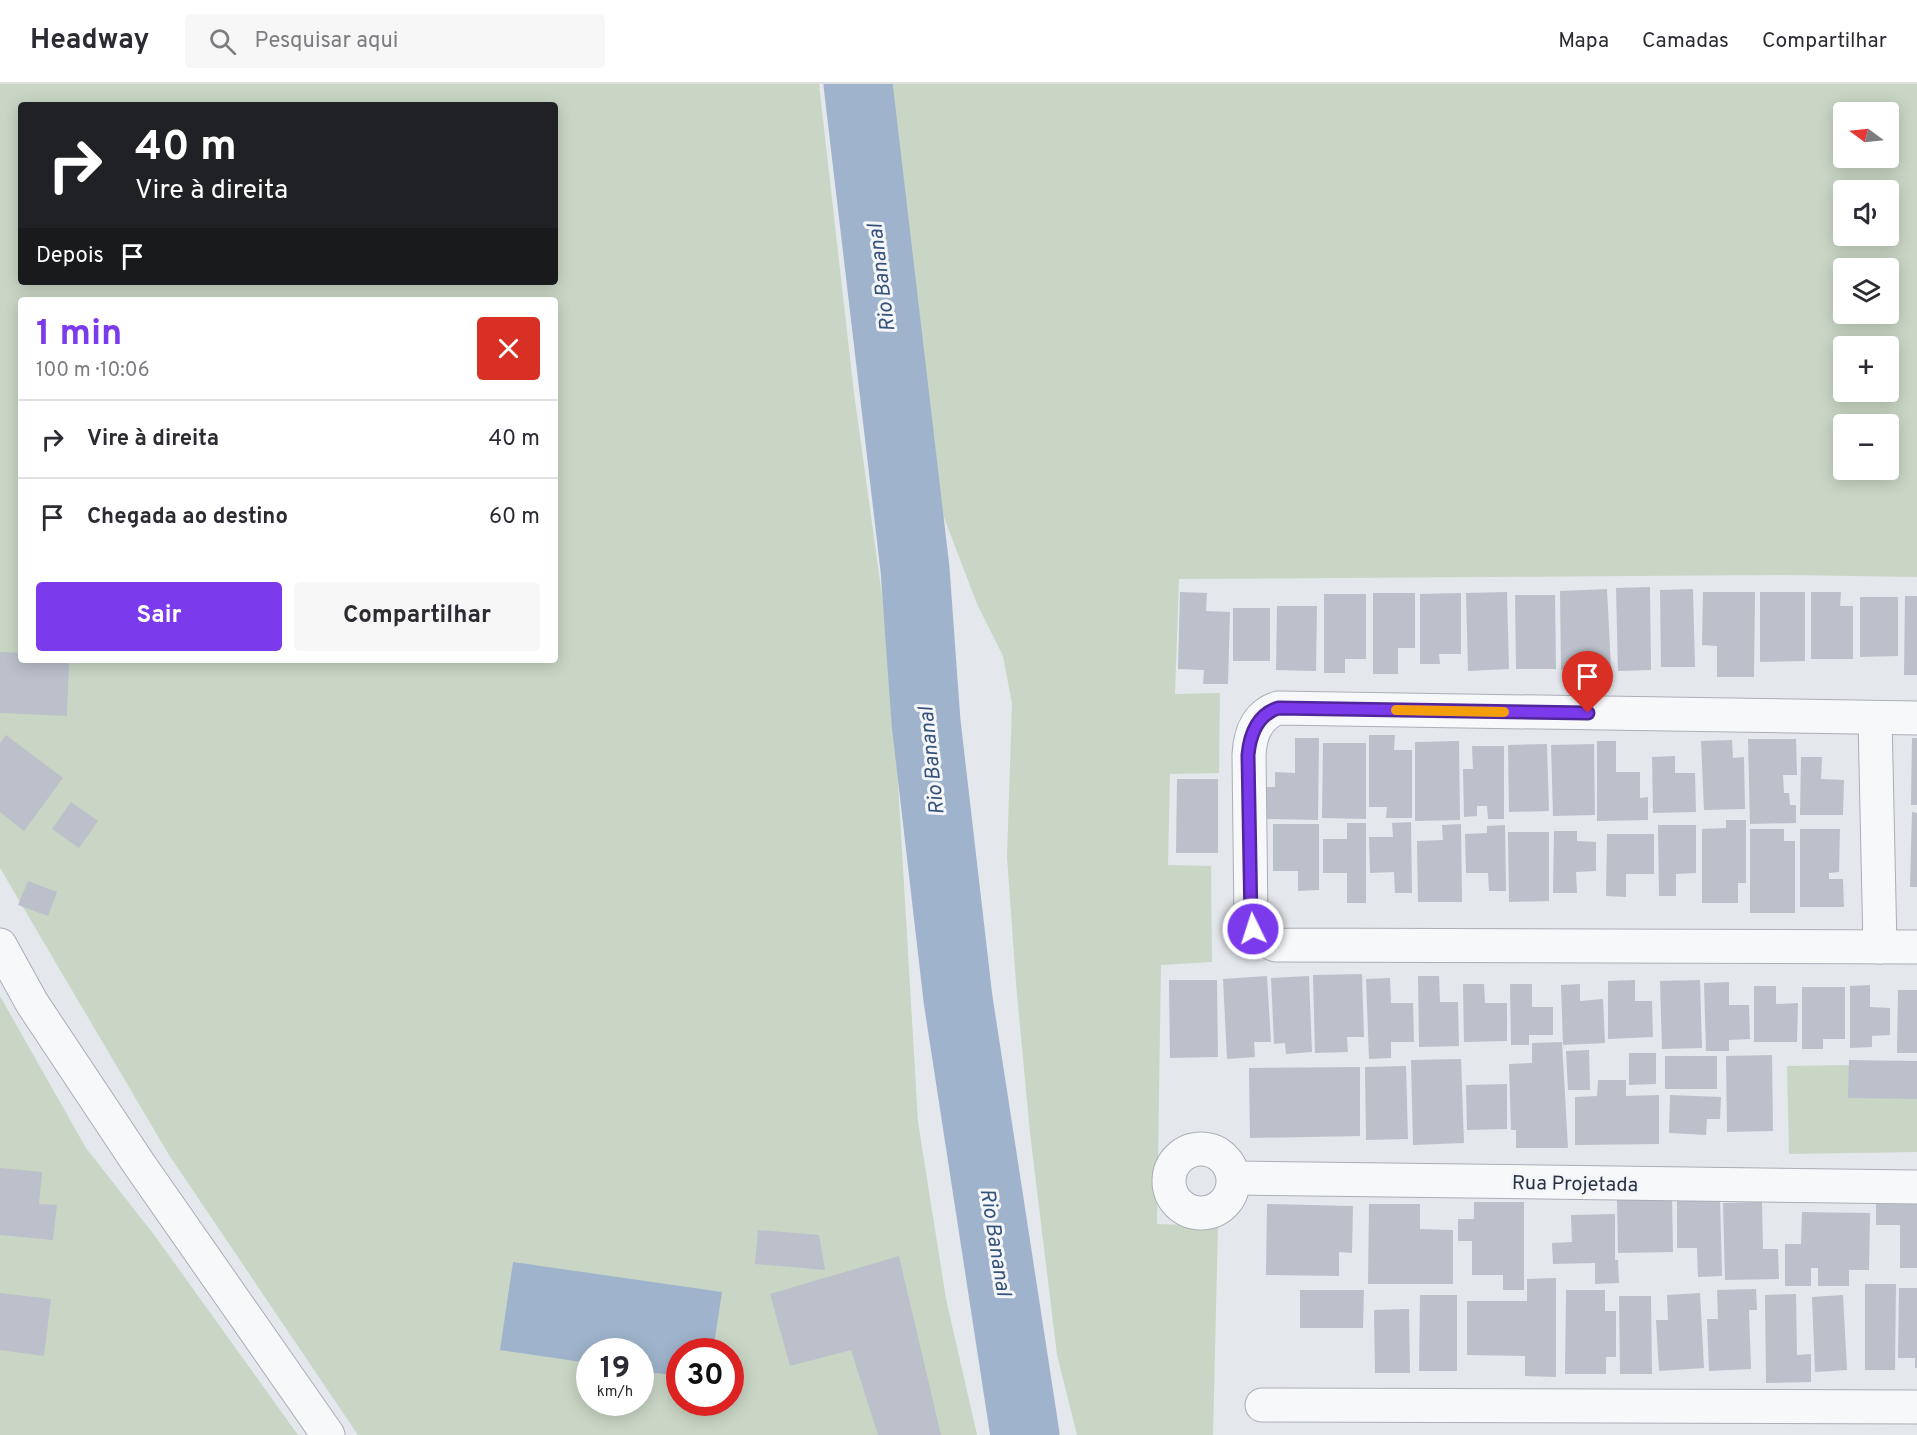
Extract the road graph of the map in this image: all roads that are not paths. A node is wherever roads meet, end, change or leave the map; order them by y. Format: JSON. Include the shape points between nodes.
{"nodes":[{"id":1,"x":1875,"y":718,"type":"junction"},
{"id":2,"x":1917,"y":718,"type":"edge"},
{"id":3,"x":0,"y":945,"type":"edge"},
{"id":4,"x":1880,"y":947,"type":"junction"},
{"id":5,"x":1917,"y":947,"type":"edge"},
{"id":6,"x":1234,"y":1178,"type":"dead end"},
{"id":7,"x":1917,"y":1187,"type":"edge"},
{"id":8,"x":1262,"y":1406,"type":"dead end"},
{"id":9,"x":1917,"y":1407,"type":"edge"},
{"id":10,"x":328,"y":1435,"type":"edge"}],
"edges":[{"from":1,"to":2,"type":"street"},
{"from":1,"to":4,"type":"street"},
{"from":1,"to":4,"type":"street","via":[[1278,708],[1256,726],[1250,744],[1251,919],[1260,937],[1286,947]]},
{"from":3,"to":10,"type":"street","via":[[32,1003],[139,1164]]},
{"from":4,"to":5,"type":"street"},
{"from":6,"to":7,"type":"street","name":"Rua Projetada"},
{"from":8,"to":9,"type":"street"}]}
